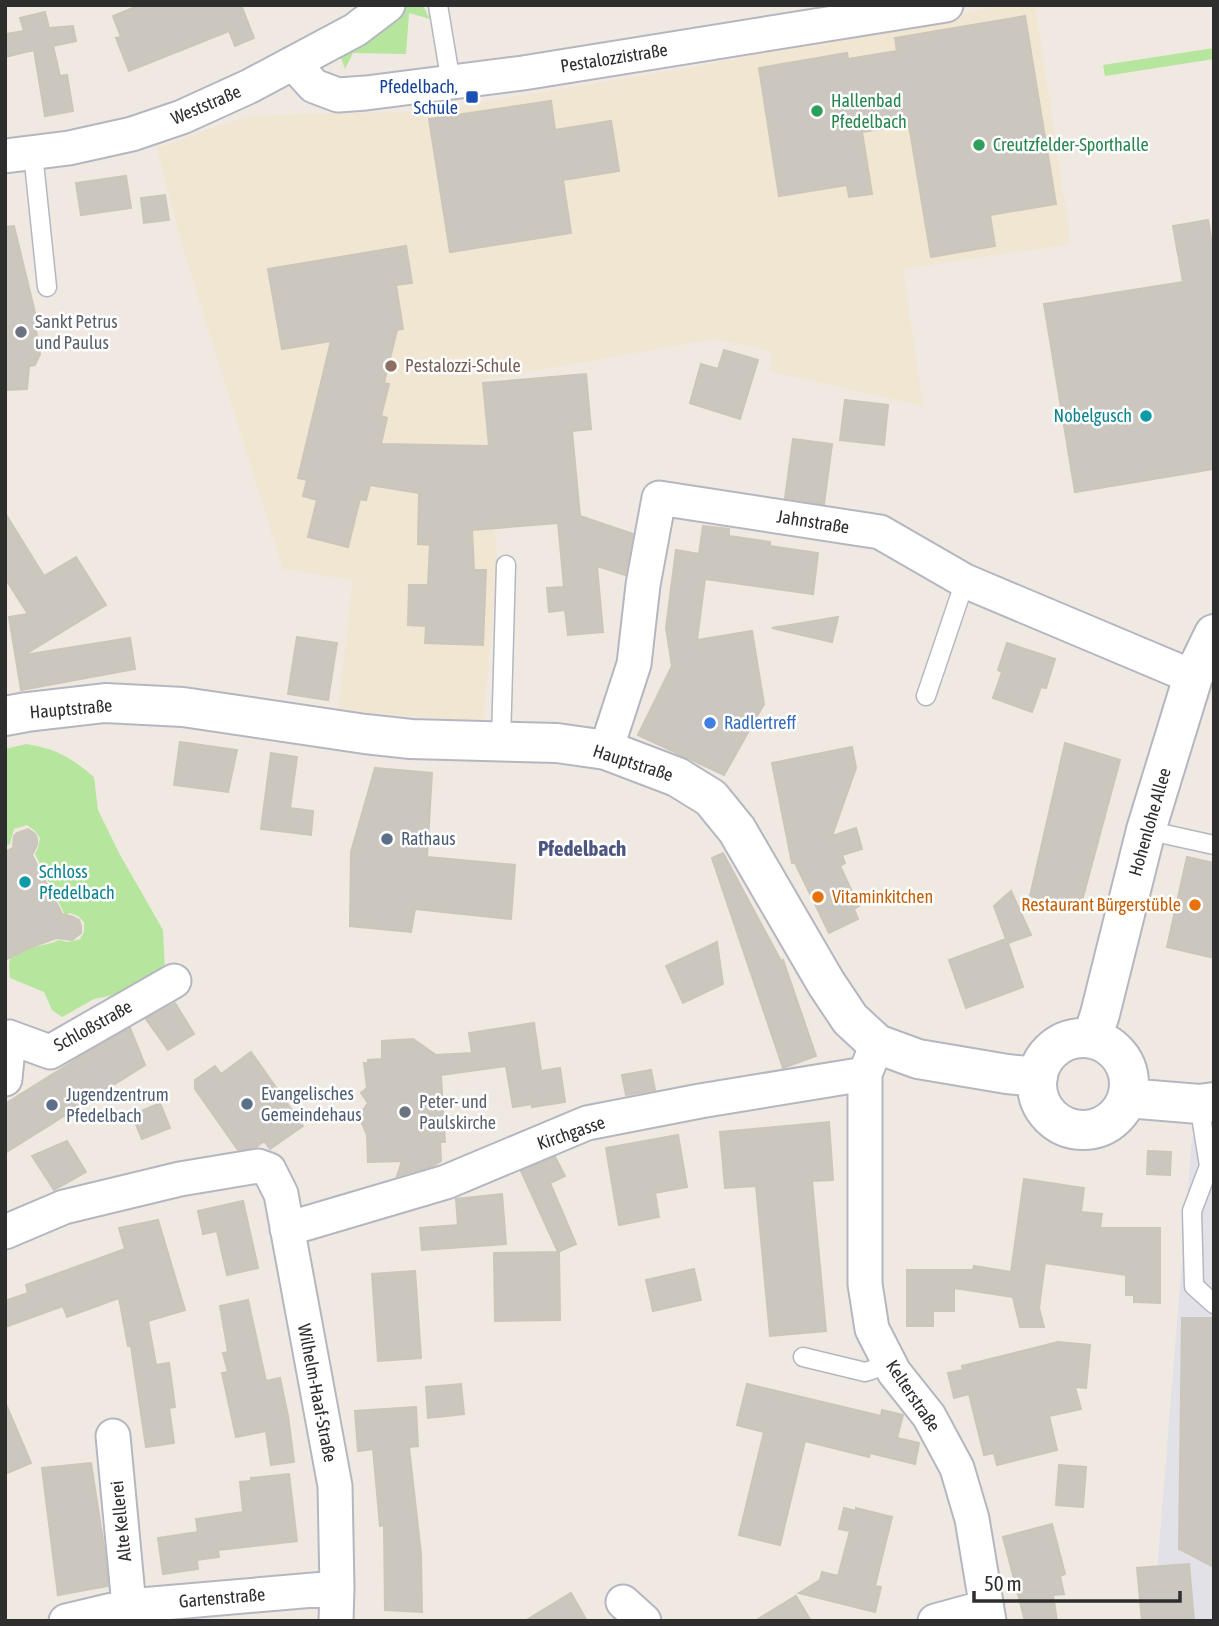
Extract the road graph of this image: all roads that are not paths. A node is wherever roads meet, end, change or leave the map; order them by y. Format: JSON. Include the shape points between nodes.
{"nodes":[{"id":1,"x":388,"y":5,"type":"edge"},
{"id":2,"x":439,"y":5,"type":"edge"},
{"id":3,"x":946,"y":5,"type":"edge"},
{"id":4,"x":293,"y":63,"type":"junction"},
{"id":5,"x":451,"y":83,"type":"junction"},
{"id":6,"x":19,"y":155,"type":"edge"},
{"id":7,"x":47,"y":287,"type":"dead end"},
{"id":8,"x":506,"y":565,"type":"dead end"},
{"id":9,"x":965,"y":581,"type":"junction"},
{"id":10,"x":1214,"y":634,"type":"edge"},
{"id":11,"x":1193,"y":677,"type":"junction"},
{"id":12,"x":926,"y":696,"type":"dead end"},
{"id":13,"x":5,"y":716,"type":"edge"},
{"id":14,"x":501,"y":741,"type":"junction"},
{"id":15,"x":606,"y":750,"type":"junction"},
{"id":16,"x":1146,"y":830,"type":"junction"},
{"id":17,"x":1214,"y":845,"type":"edge"},
{"id":18,"x":174,"y":981,"type":"dead end"},
{"id":19,"x":1096,"y":1026,"type":"junction"},
{"id":20,"x":7,"y":1033,"type":"edge"},
{"id":21,"x":871,"y":1059,"type":"junction"},
{"id":22,"x":1038,"y":1077,"type":"junction"},
{"id":23,"x":5,"y":1079,"type":"edge"},
{"id":24,"x":1127,"y":1098,"type":"junction"},
{"id":25,"x":1206,"y":1103,"type":"edge"},
{"id":26,"x":1212,"y":1166,"type":"edge"},
{"id":27,"x":287,"y":1229,"type":"junction"},
{"id":28,"x":5,"y":1232,"type":"edge"},
{"id":29,"x":1214,"y":1304,"type":"edge"},
{"id":30,"x":803,"y":1357,"type":"dead end"},
{"id":31,"x":890,"y":1364,"type":"junction"},
{"id":32,"x":113,"y":1436,"type":"dead end"},
{"id":33,"x":337,"y":1588,"type":"junction"},
{"id":34,"x":129,"y":1606,"type":"junction"},
{"id":35,"x":987,"y":1614,"type":"edge"},
{"id":36,"x":66,"y":1621,"type":"edge"},
{"id":37,"x":336,"y":1621,"type":"edge"},
{"id":38,"x":935,"y":1621,"type":"edge"}],
"edges":[{"from":1,"to":4,"type":"street","name":"Weststraße","via":[[355,30]]},
{"from":2,"to":5,"type":"lane"},
{"from":3,"to":5,"type":"street","name":"Pestalozzistraße"},
{"from":4,"to":5,"type":"street","name":"Pestalozzistraße","via":[[314,86],[338,95]]},
{"from":4,"to":6,"type":"street","name":"Weststraße","via":[[174,120],[69,148]]},
{"from":6,"to":7,"type":"lane"},
{"from":8,"to":14,"type":"lane"},
{"from":9,"to":11,"type":"street","name":"Jahnstraße"},
{"from":9,"to":12,"type":"lane"},
{"from":9,"to":15,"type":"street","name":"Jahnstraße","via":[[880,532],[659,498],[634,664]]},
{"from":10,"to":11,"type":"main road","name":"Hohenlohe Allee"},
{"from":11,"to":16,"type":"main road","name":"Hohenlohe Allee"},
{"from":13,"to":14,"type":"main road","name":"Hauptstraße","via":[[105,703],[183,707],[365,734]]},
{"from":14,"to":15,"type":"main road","name":"Hauptstraße"},
{"from":15,"to":21,"type":"main road","name":"Hauptstraße","via":[[677,777],[711,798],[737,830]]},
{"from":16,"to":17,"type":"lane"},
{"from":16,"to":19,"type":"main road","name":"Hohenlohe Allee"},
{"from":18,"to":20,"type":"street","name":"Schloßstraße","via":[[50,1052]]},
{"from":19,"to":22,"type":"main road","via":[[1080,1038],[1056,1046]]},
{"from":19,"to":24,"type":"main road","via":[[1125,1066]]},
{"from":20,"to":23,"type":"street","name":"Schloßstraße"},
{"from":21,"to":22,"type":"main road","name":"Hauptstraße","via":[[918,1059]]},
{"from":21,"to":27,"type":"street","name":"Kirchgasse","via":[[701,1101],[587,1123],[446,1182]]},
{"from":21,"to":31,"type":"street","name":"Kelterstraße","via":[[865,1284],[872,1329]]},
{"from":22,"to":24,"type":"main road","via":[[1043,1107],[1066,1127],[1097,1128],[1111,1121]]},
{"from":24,"to":25,"type":"main road"},
{"from":25,"to":26,"type":"lane"},
{"from":26,"to":29,"type":"lane","via":[[1192,1211],[1194,1286]]},
{"from":27,"to":28,"type":"street","name":"Wilhelm-Haaf-Straße","via":[[281,1194],[270,1170],[258,1166],[64,1207]]},
{"from":27,"to":33,"type":"street","name":"Wilhelm-Haaf-Straße","via":[[335,1486]]},
{"from":30,"to":31,"type":"lane","via":[[865,1372]]},
{"from":31,"to":35,"type":"street","name":"Kelterstraße","via":[[929,1416],[957,1468],[972,1519]]},
{"from":32,"to":34,"type":"street","name":"Alte Kellerei"},
{"from":33,"to":34,"type":"street","name":"Gartenstraße"},
{"from":33,"to":37,"type":"street","name":"Wilhelm-Haaf-Straße"},
{"from":34,"to":36,"type":"street","name":"Gartenstraße"},
{"from":35,"to":38,"type":"street"}]}
